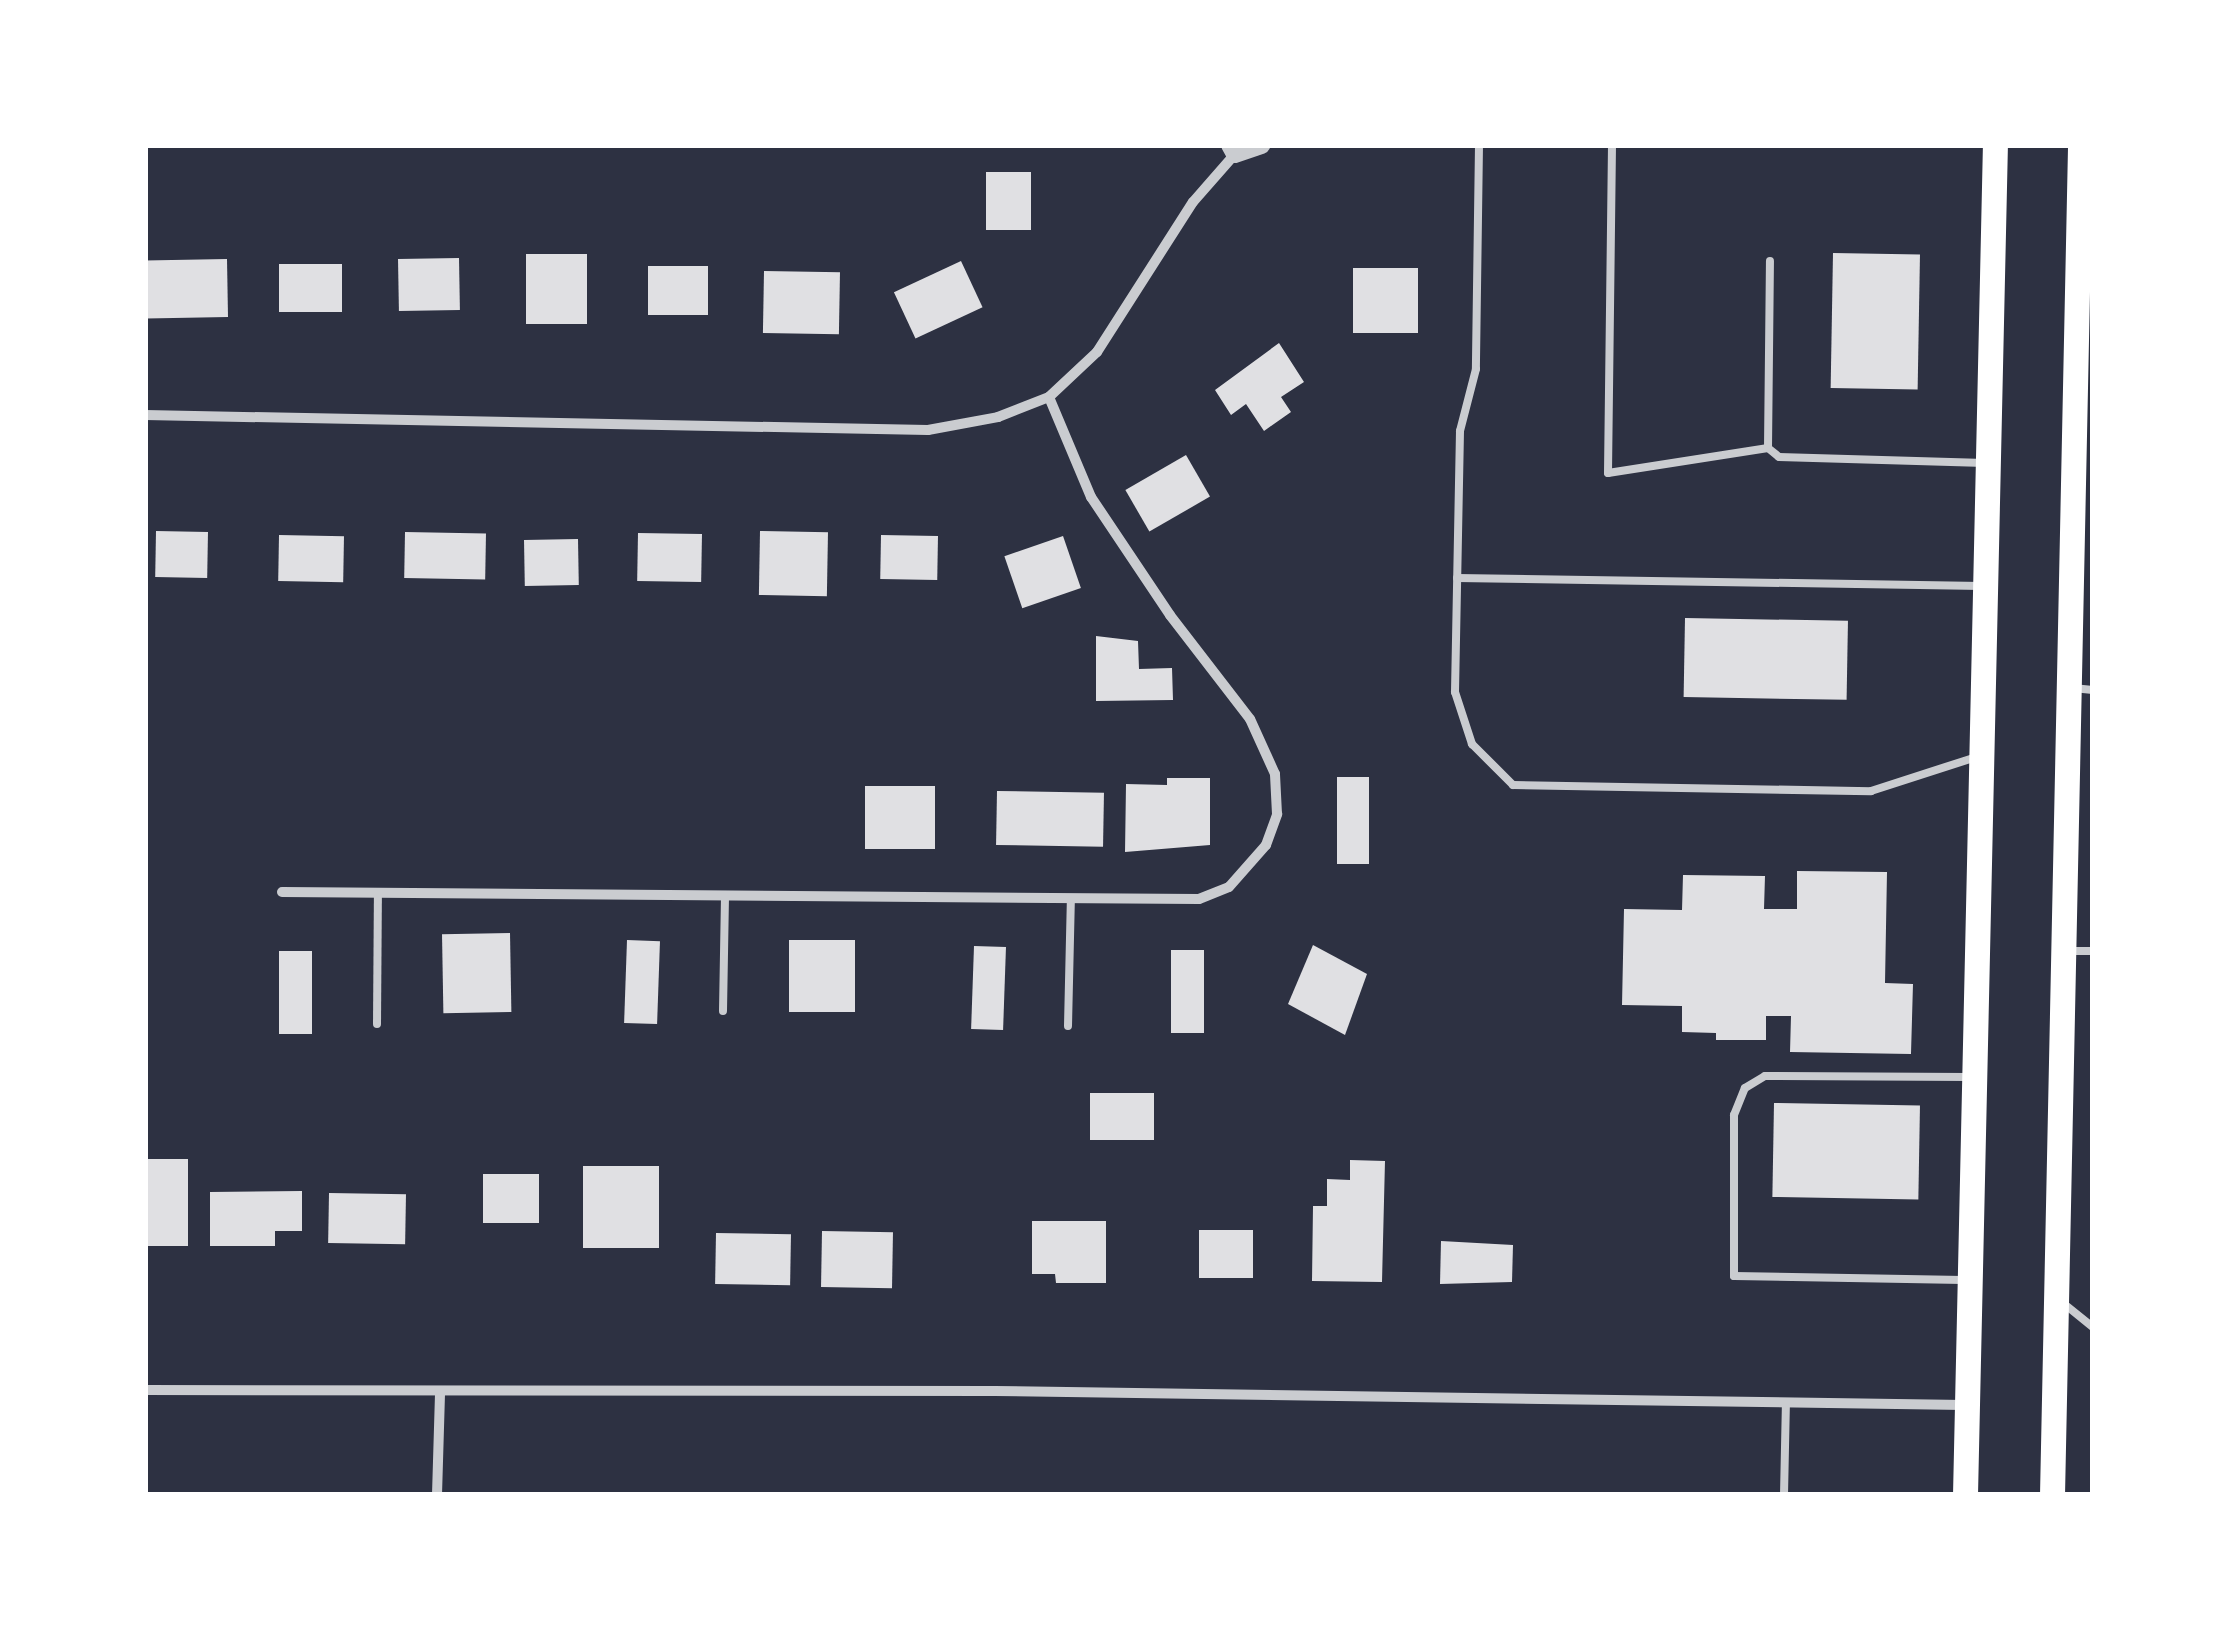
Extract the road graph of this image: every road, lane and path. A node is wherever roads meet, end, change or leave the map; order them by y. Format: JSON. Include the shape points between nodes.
{"nodes":[{"id":1,"x":1261,"y":145,"type":"edge"},
{"id":2,"x":1478,"y":145,"type":"edge"},
{"id":3,"x":1612,"y":145,"type":"edge"},
{"id":4,"x":1995,"y":145,"type":"edge"},
{"id":5,"x":2080,"y":145,"type":"edge"},
{"id":6,"x":1232,"y":150,"type":"edge"},
{"id":7,"x":2086,"y":254,"type":"edge"},
{"id":8,"x":1770,"y":261,"type":"dead end"},
{"id":9,"x":2084,"y":375,"type":"edge"},
{"id":10,"x":1049,"y":397,"type":"junction"},
{"id":11,"x":145,"y":414,"type":"edge"},
{"id":12,"x":1768,"y":448,"type":"junction"},
{"id":13,"x":1988,"y":463,"type":"junction"},
{"id":14,"x":1457,"y":578,"type":"junction"},
{"id":15,"x":1986,"y":586,"type":"junction"},
{"id":16,"x":2081,"y":689,"type":"edge"},
{"id":17,"x":1983,"y":755,"type":"junction"},
{"id":18,"x":282,"y":892,"type":"dead end"},
{"id":19,"x":378,"y":893,"type":"junction"},
{"id":20,"x":725,"y":896,"type":"junction"},
{"id":21,"x":1072,"y":898,"type":"junction"},
{"id":22,"x":2063,"y":951,"type":"junction"},
{"id":23,"x":2093,"y":951,"type":"edge"},
{"id":24,"x":724,"y":1011,"type":"dead end"},
{"id":25,"x":376,"y":1024,"type":"dead end"},
{"id":26,"x":1068,"y":1026,"type":"dead end"},
{"id":27,"x":1976,"y":1078,"type":"junction"},
{"id":28,"x":1972,"y":1280,"type":"junction"},
{"id":29,"x":2056,"y":1297,"type":"junction"},
{"id":30,"x":2093,"y":1327,"type":"edge"},
{"id":31,"x":145,"y":1390,"type":"edge"},
{"id":32,"x":440,"y":1391,"type":"junction"},
{"id":33,"x":1786,"y":1402,"type":"junction"},
{"id":34,"x":1970,"y":1405,"type":"junction"},
{"id":35,"x":438,"y":1495,"type":"edge"},
{"id":36,"x":1784,"y":1495,"type":"edge"},
{"id":37,"x":1965,"y":1495,"type":"edge"},
{"id":38,"x":2052,"y":1495,"type":"edge"}],
"edges":[{"from":1,"to":6,"type":"street"},
{"from":2,"to":14,"type":"lane","via":[[1476,369],[1460,431]]},
{"from":3,"to":12,"type":"lane","via":[[1608,472]]},
{"from":4,"to":13,"type":"main road"},
{"from":5,"to":7,"type":"main road"},
{"from":6,"to":10,"type":"street","via":[[1098,352]]},
{"from":7,"to":9,"type":"main road"},
{"from":8,"to":12,"type":"lane"},
{"from":9,"to":16,"type":"main road"},
{"from":10,"to":11,"type":"street","via":[[998,417],[928,430]]},
{"from":10,"to":21,"type":"street","via":[[1091,498],[1250,718],[1275,774],[1276,814],[1266,845],[1228,887],[1200,899]]},
{"from":12,"to":13,"type":"lane","via":[[1780,457]]},
{"from":13,"to":15,"type":"main road"},
{"from":14,"to":15,"type":"lane"},
{"from":14,"to":17,"type":"lane","via":[[1455,692],[1472,744],[1513,786],[1871,790]]},
{"from":15,"to":17,"type":"main road"},
{"from":16,"to":22,"type":"main road"},
{"from":17,"to":27,"type":"main road"},
{"from":18,"to":19,"type":"street"},
{"from":19,"to":20,"type":"street"},
{"from":19,"to":25,"type":"lane"},
{"from":20,"to":21,"type":"street"},
{"from":20,"to":24,"type":"lane"},
{"from":21,"to":26,"type":"lane"},
{"from":22,"to":23,"type":"lane"},
{"from":22,"to":29,"type":"main road"},
{"from":27,"to":28,"type":"main road"},
{"from":27,"to":28,"type":"lane","via":[[1766,1076],[1745,1088],[1734,1115],[1734,1276]]},
{"from":28,"to":34,"type":"main road"},
{"from":29,"to":30,"type":"lane"},
{"from":29,"to":38,"type":"main road"},
{"from":31,"to":32,"type":"street"},
{"from":32,"to":33,"type":"street"},
{"from":32,"to":35,"type":"street"},
{"from":33,"to":34,"type":"street"},
{"from":33,"to":36,"type":"lane"},
{"from":34,"to":37,"type":"main road"}]}
